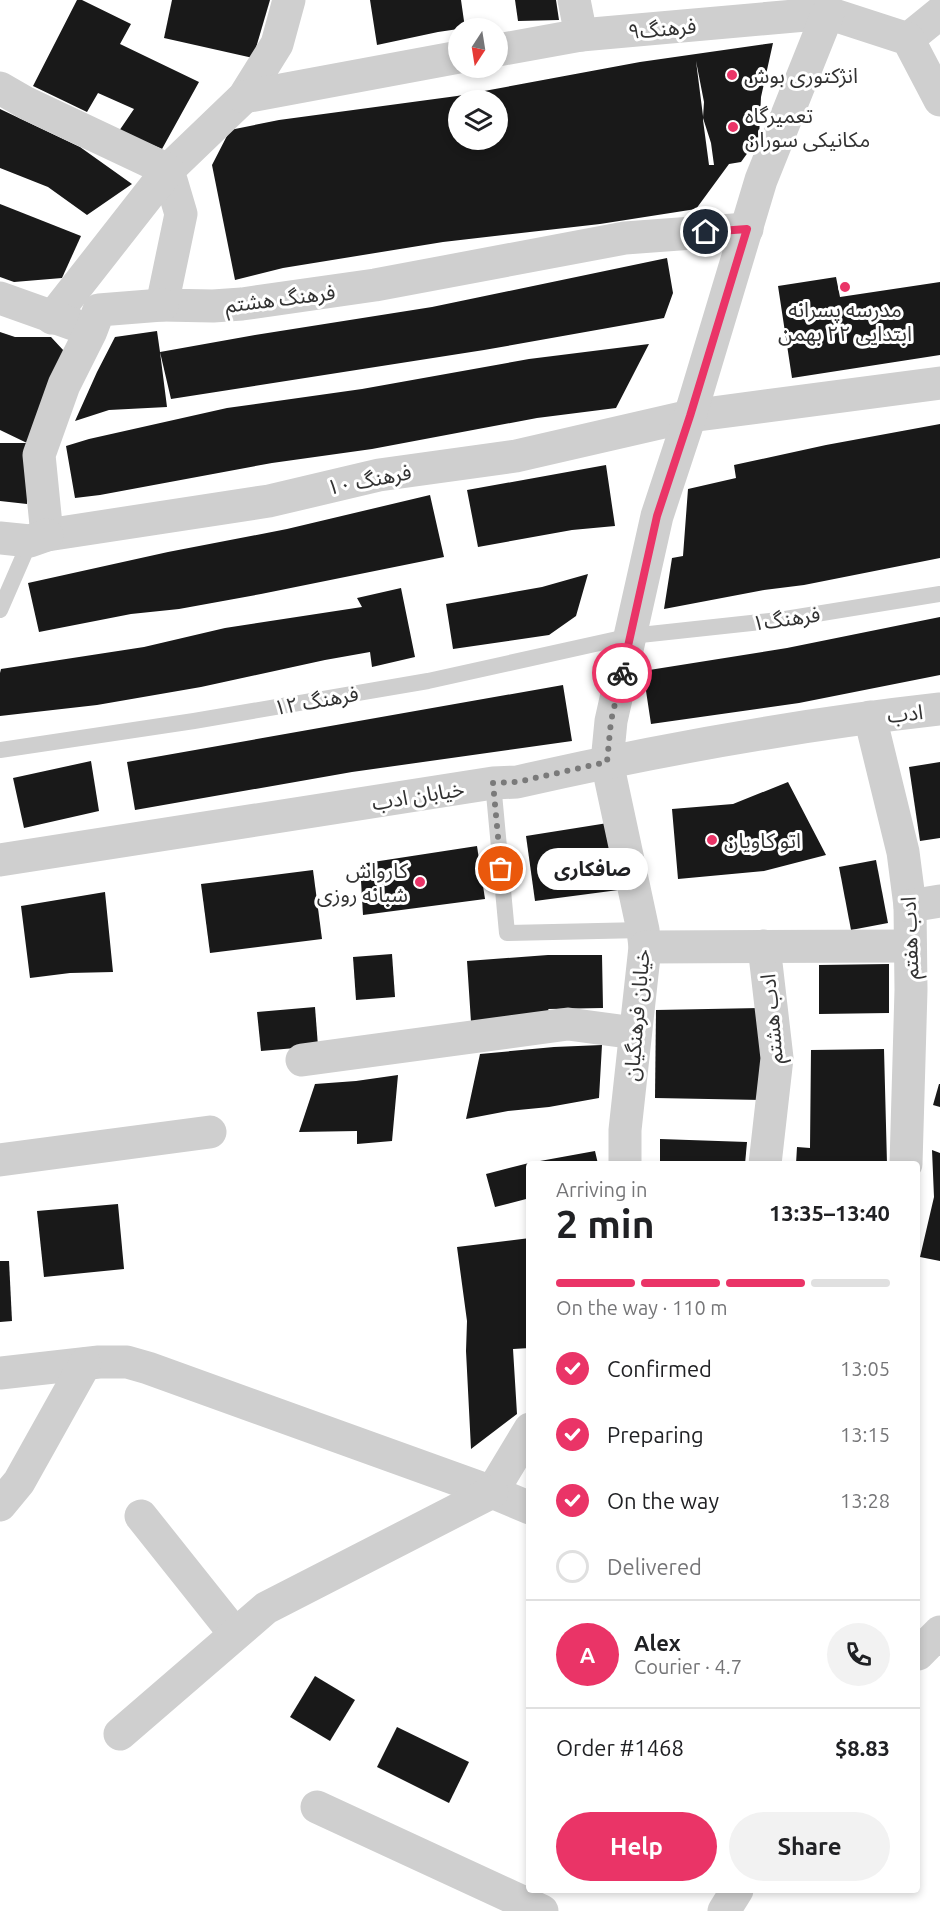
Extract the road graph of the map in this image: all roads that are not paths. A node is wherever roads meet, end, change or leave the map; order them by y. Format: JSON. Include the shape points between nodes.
{"nodes":[{"id":1,"x":289,"y":0,"type":"edge"},
{"id":2,"x":574,"y":0,"type":"edge"},
{"id":3,"x":825,"y":7,"type":"edge"},
{"id":4,"x":940,"y":13,"type":"edge"},
{"id":5,"x":581,"y":35,"type":"junction"},
{"id":6,"x":908,"y":39,"type":"junction"},
{"id":7,"x":508,"y":48,"type":"edge"},
{"id":8,"x":448,"y":59,"type":"edge"},
{"id":9,"x":0,"y":88,"type":"edge"},
{"id":10,"x":244,"y":97,"type":"junction"},
{"id":11,"x":940,"y":100,"type":"edge"},
{"id":12,"x":168,"y":170,"type":"junction"},
{"id":13,"x":747,"y":229,"type":"junction"},
{"id":14,"x":0,"y":298,"type":"edge"},
{"id":15,"x":162,"y":305,"type":"junction"},
{"id":16,"x":52,"y":318,"type":"junction"},
{"id":17,"x":91,"y":331,"type":"junction"},
{"id":18,"x":940,"y":383,"type":"edge"},
{"id":19,"x":690,"y":416,"type":"junction"},
{"id":20,"x":26,"y":538,"type":"edge"},
{"id":21,"x":940,"y":594,"type":"edge"},
{"id":22,"x":0,"y":610,"type":"edge"},
{"id":23,"x":630,"y":636,"type":"junction"},
{"id":24,"x":940,"y":709,"type":"edge"},
{"id":25,"x":870,"y":717,"type":"junction"},
{"id":26,"x":0,"y":750,"type":"edge"},
{"id":27,"x":607,"y":762,"type":"junction"},
{"id":28,"x":493,"y":783,"type":"junction"},
{"id":29,"x":0,"y":860,"type":"edge"},
{"id":30,"x":925,"y":903,"type":"edge"},
{"id":31,"x":644,"y":938,"type":"junction"},
{"id":32,"x":764,"y":946,"type":"junction"},
{"id":33,"x":910,"y":946,"type":"junction"},
{"id":34,"x":635,"y":1033,"type":"junction"},
{"id":35,"x":302,"y":1060,"type":"dead end"},
{"id":36,"x":210,"y":1132,"type":"dead end"},
{"id":37,"x":0,"y":1160,"type":"edge"},
{"id":38,"x":625,"y":1161,"type":"edge"},
{"id":39,"x":765,"y":1161,"type":"edge"},
{"id":40,"x":906,"y":1161,"type":"edge"},
{"id":41,"x":85,"y":1364,"type":"junction"},
{"id":42,"x":0,"y":1373,"type":"edge"},
{"id":43,"x":526,"y":1436,"type":"edge"},
{"id":44,"x":492,"y":1492,"type":"junction"},
{"id":45,"x":0,"y":1506,"type":"edge"},
{"id":46,"x":526,"y":1506,"type":"edge"},
{"id":47,"x":141,"y":1516,"type":"dead end"},
{"id":48,"x":235,"y":1634,"type":"junction"},
{"id":49,"x":120,"y":1734,"type":"dead end"},
{"id":50,"x":316,"y":1808,"type":"dead end"},
{"id":51,"x":735,"y":1893,"type":"edge"},
{"id":52,"x":542,"y":1911,"type":"edge"},
{"id":53,"x":724,"y":1911,"type":"edge"}],
"edges":[{"from":1,"to":10,"type":"street","via":[[277,44]]},
{"from":2,"to":5,"type":"street"},
{"from":3,"to":5,"type":"street","name":"فرهنگ۹"},
{"from":3,"to":6,"type":"street"},
{"from":3,"to":13,"type":"street","name":"خیابان فرهنگیان","via":[[761,180]]},
{"from":4,"to":6,"type":"street"},
{"from":5,"to":7,"type":"street","name":"فرهنگ۹"},
{"from":6,"to":11,"type":"street"},
{"from":8,"to":10,"type":"street"},
{"from":9,"to":12,"type":"street"},
{"from":10,"to":12,"type":"street"},
{"from":12,"to":15,"type":"street","via":[[181,214]]},
{"from":12,"to":16,"type":"street"},
{"from":13,"to":15,"type":"street","name":"فرهنگ هشتم","via":[[625,238],[375,285],[242,304]]},
{"from":13,"to":19,"type":"street","name":"خیابان فرهنگیان"},
{"from":14,"to":16,"type":"street"},
{"from":15,"to":17,"type":"street","via":[[99,310]]},
{"from":16,"to":17,"type":"street"},
{"from":17,"to":20,"type":"street","via":[[64,385],[39,455]]},
{"from":18,"to":19,"type":"street","name":"فرهنگ ۱۰"},
{"from":19,"to":20,"type":"street","name":"فرهنگ ۱۰","via":[[516,456],[380,475],[269,501]]},
{"from":19,"to":23,"type":"street","name":"خیابان فرهنگیان","via":[[657,516]]},
{"from":20,"to":22,"type":"lane"},
{"from":21,"to":23,"type":"lane","name":"فرهنگ۱","via":[[779,620]]},
{"from":23,"to":26,"type":"lane","name":"فرهنگ ۱۲","via":[[428,681]]},
{"from":23,"to":27,"type":"street","name":"خیابان فرهنگیان","via":[[611,721]]},
{"from":24,"to":25,"type":"street","name":"ادب"},
{"from":25,"to":27,"type":"street","name":"خیابان ادب"},
{"from":25,"to":30,"type":"street","name":"ادب هفتم","via":[[903,852]]},
{"from":27,"to":28,"type":"street","name":"خیابان ادب","via":[[517,782]]},
{"from":27,"to":31,"type":"street","name":"خیابان فرهنگیان"},
{"from":28,"to":29,"type":"street","name":"خیابان ادب"},
{"from":28,"to":31,"type":"lane","via":[[507,933]]},
{"from":30,"to":33,"type":"street","name":"ادب هفتم"},
{"from":31,"to":32,"type":"street"},
{"from":31,"to":34,"type":"street","name":"خیابان فرهنگیان"},
{"from":32,"to":33,"type":"street"},
{"from":32,"to":39,"type":"street","name":"ادب هشتم","via":[[777,1059]]},
{"from":33,"to":40,"type":"street","name":"ادب هفتم"},
{"from":34,"to":35,"type":"street","via":[[568,1024]]},
{"from":34,"to":38,"type":"street","name":"خیابان فرهنگیان"},
{"from":36,"to":37,"type":"street"},
{"from":41,"to":42,"type":"street"},
{"from":41,"to":44,"type":"street","via":[[127,1362],[148,1368]]},
{"from":41,"to":45,"type":"street","via":[[19,1482]]},
{"from":43,"to":44,"type":"street"},
{"from":44,"to":46,"type":"street"},
{"from":44,"to":48,"type":"street","via":[[266,1608]]},
{"from":47,"to":48,"type":"street"},
{"from":48,"to":49,"type":"street"},
{"from":50,"to":52,"type":"street"},
{"from":51,"to":53,"type":"street"}]}
